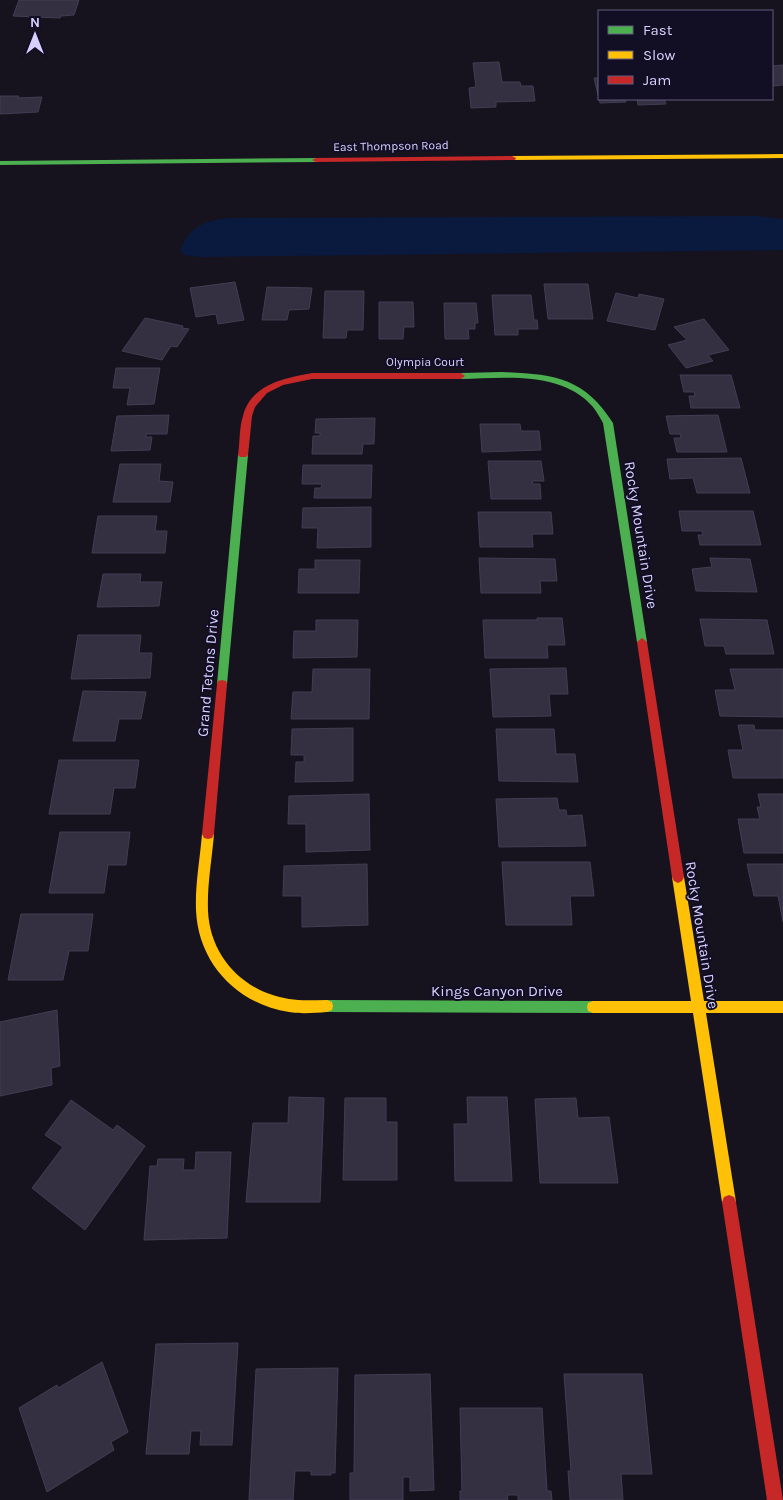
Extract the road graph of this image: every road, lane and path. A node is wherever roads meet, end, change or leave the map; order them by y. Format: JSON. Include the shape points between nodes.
{"nodes":[{"id":1,"x":783,"y":156,"type":"edge"},
{"id":2,"x":0,"y":164,"type":"edge"},
{"id":3,"x":272,"y":385,"type":"joint"},
{"id":4,"x":577,"y":388,"type":"joint"},
{"id":5,"x":222,"y":971,"type":"joint"},
{"id":6,"x":698,"y":1006,"type":"junction"},
{"id":7,"x":783,"y":1007,"type":"edge"},
{"id":8,"x":775,"y":1500,"type":"edge"}],
"edges":[{"from":1,"to":2,"type":"street","name":"East Thompson Road"},
{"from":3,"to":4,"type":"street","name":"Olympia Court","via":[[287,379],[312,376],[532,376]]},
{"from":3,"to":5,"type":"street","name":"Grand Tetons Drive","via":[[256,397],[247,416],[202,901],[205,936]]},
{"from":4,"to":6,"type":"street","name":"Rocky Mountain Drive","via":[[600,406],[608,422]]},
{"from":5,"to":6,"type":"street","name":"Kings Canyon Drive","via":[[264,1000],[287,1006]]},
{"from":6,"to":7,"type":"street","name":"Kings Canyon Drive"},
{"from":6,"to":8,"type":"street","name":"Rocky Mountain Drive"}]}
